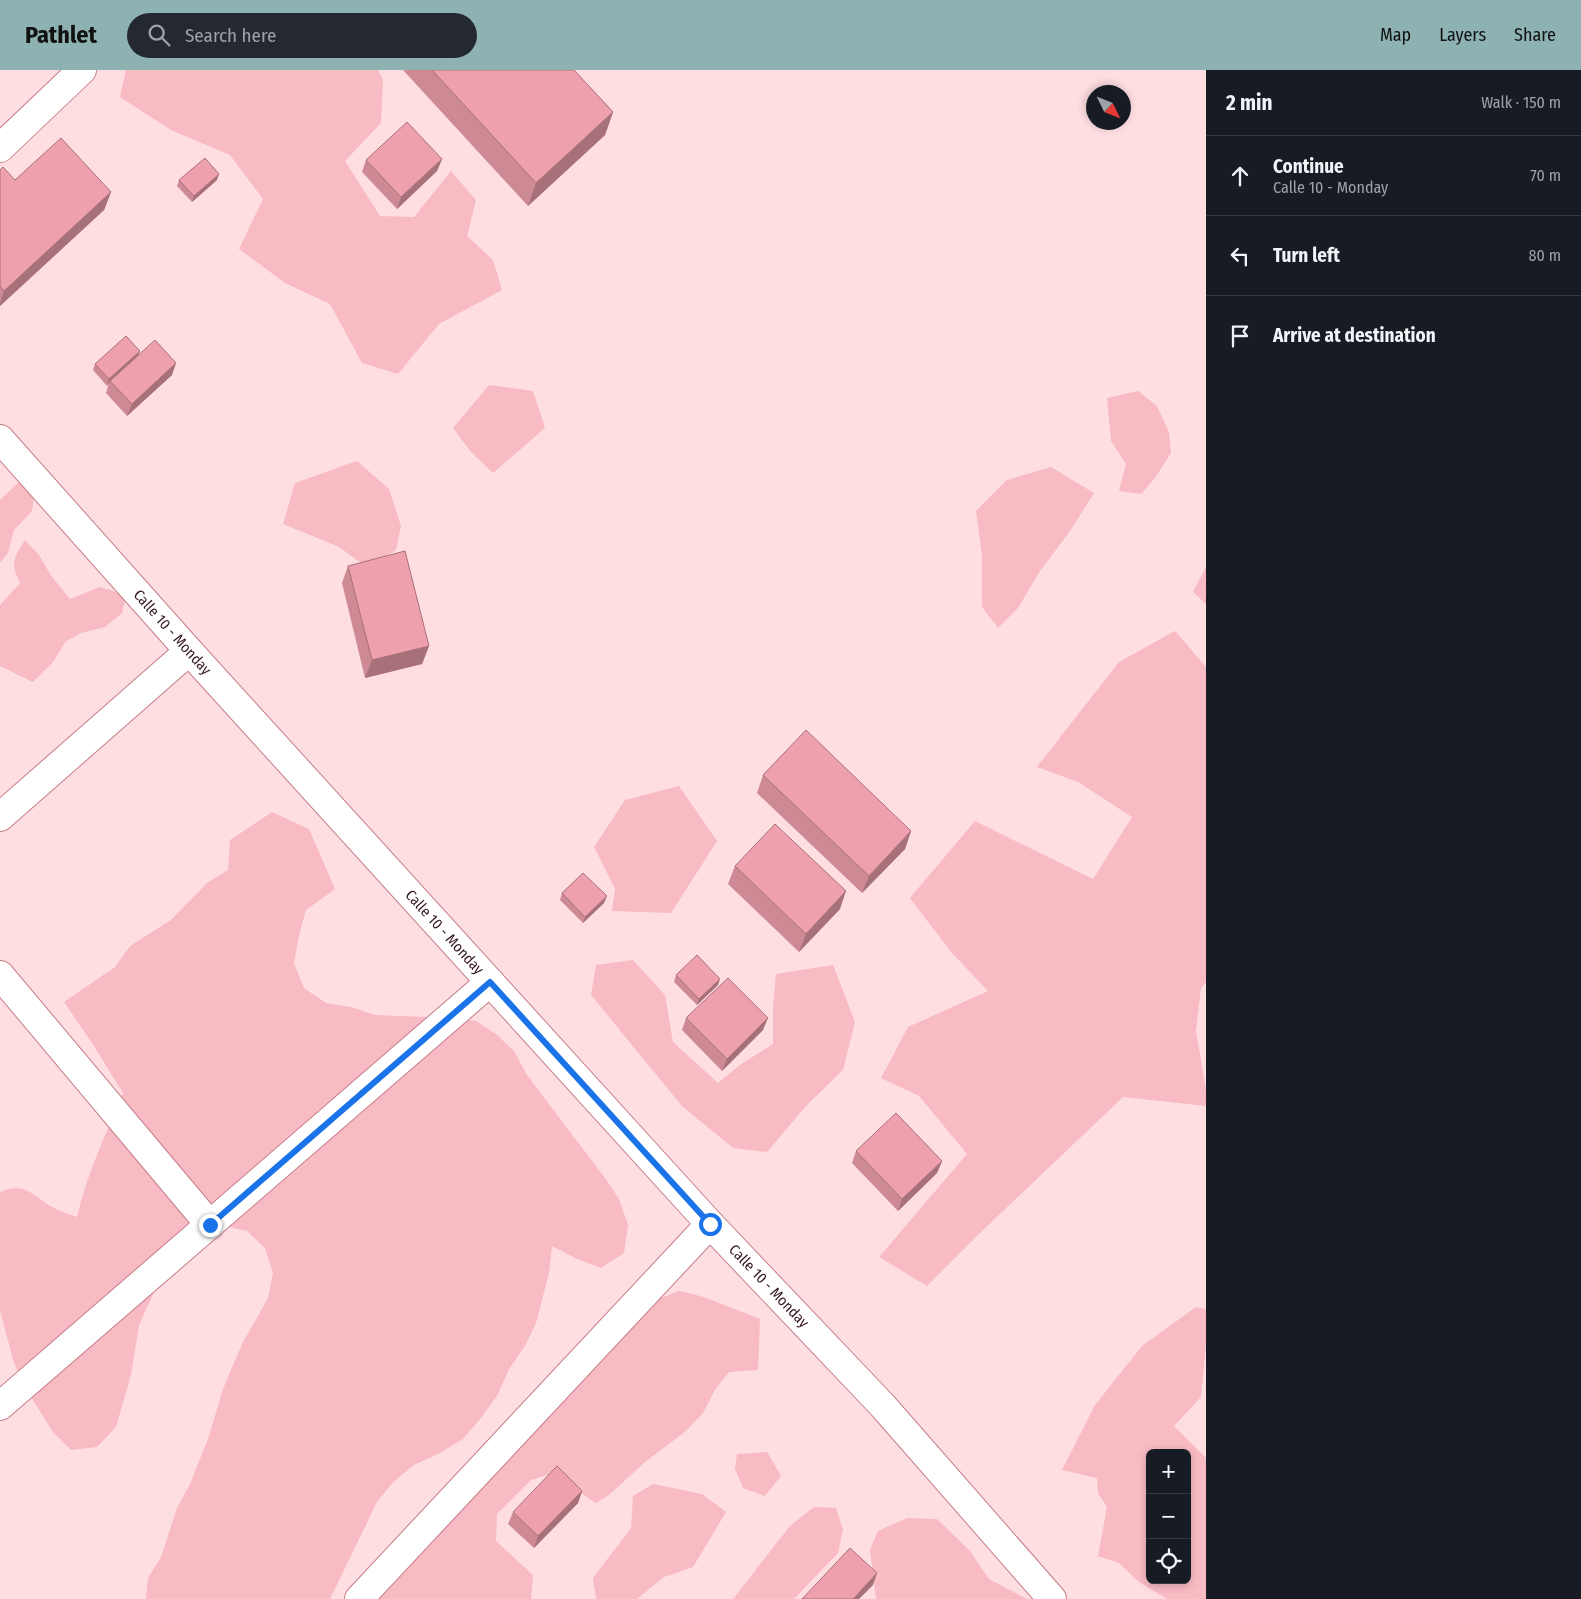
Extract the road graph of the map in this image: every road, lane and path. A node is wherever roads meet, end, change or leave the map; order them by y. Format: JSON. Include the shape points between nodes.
{"nodes":[{"id":1,"x":82,"y":70,"type":"edge"},
{"id":2,"x":0,"y":148,"type":"edge"},
{"id":3,"x":0,"y":439,"type":"edge"},
{"id":4,"x":189,"y":651,"type":"junction"},
{"id":5,"x":0,"y":817,"type":"edge"},
{"id":6,"x":0,"y":975,"type":"edge"},
{"id":7,"x":490,"y":982,"type":"junction"},
{"id":8,"x":710,"y":1224,"type":"junction"},
{"id":9,"x":210,"y":1225,"type":"junction"},
{"id":10,"x":0,"y":1406,"type":"edge"},
{"id":11,"x":359,"y":1599,"type":"edge"},
{"id":12,"x":1052,"y":1599,"type":"edge"}],
"edges":[{"from":1,"to":2,"type":"street"},
{"from":3,"to":4,"type":"street","name":"Calle 10 - Monday"},
{"from":4,"to":5,"type":"street"},
{"from":4,"to":7,"type":"street","name":"Calle 10 - Monday"},
{"from":6,"to":9,"type":"street"},
{"from":7,"to":8,"type":"street","name":"Calle 10 - Monday"},
{"from":7,"to":9,"type":"street"},
{"from":8,"to":11,"type":"street"},
{"from":8,"to":12,"type":"street","name":"Calle 10 - Monday","via":[[883,1406]]},
{"from":9,"to":10,"type":"street"}]}
